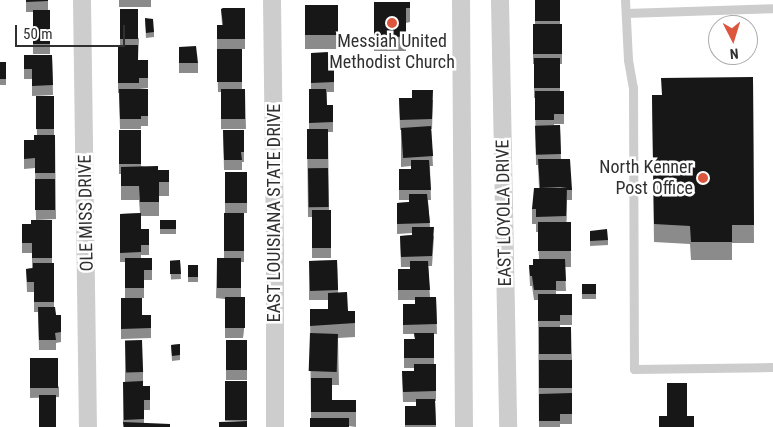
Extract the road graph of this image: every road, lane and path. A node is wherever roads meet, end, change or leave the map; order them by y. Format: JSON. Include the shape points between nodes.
{"nodes":[{"id":1,"x":82,"y":0,"type":"edge"},
{"id":2,"x":272,"y":0,"type":"edge"},
{"id":3,"x":461,"y":0,"type":"edge"},
{"id":4,"x":500,"y":0,"type":"edge"},
{"id":5,"x":625,"y":0,"type":"edge"},
{"id":6,"x":773,"y":8,"type":"edge"},
{"id":7,"x":626,"y":13,"type":"junction"},
{"id":8,"x":773,"y":367,"type":"edge"},
{"id":9,"x":88,"y":427,"type":"edge"},
{"id":10,"x":274,"y":427,"type":"edge"},
{"id":11,"x":464,"y":427,"type":"edge"},
{"id":12,"x":508,"y":427,"type":"edge"}],
"edges":[{"from":1,"to":9,"type":"street","name":"OLE MISS DRIVE"},
{"from":2,"to":10,"type":"street","name":"EAST LOUISIANA STATE DRIVE"},
{"from":3,"to":11,"type":"street"},
{"from":4,"to":12,"type":"street","name":"EAST LOYOLA DRIVE"},
{"from":5,"to":7,"type":"lane"},
{"from":6,"to":7,"type":"lane"},
{"from":7,"to":8,"type":"lane","via":[[628,60],[634,87],[634,369]]}]}
